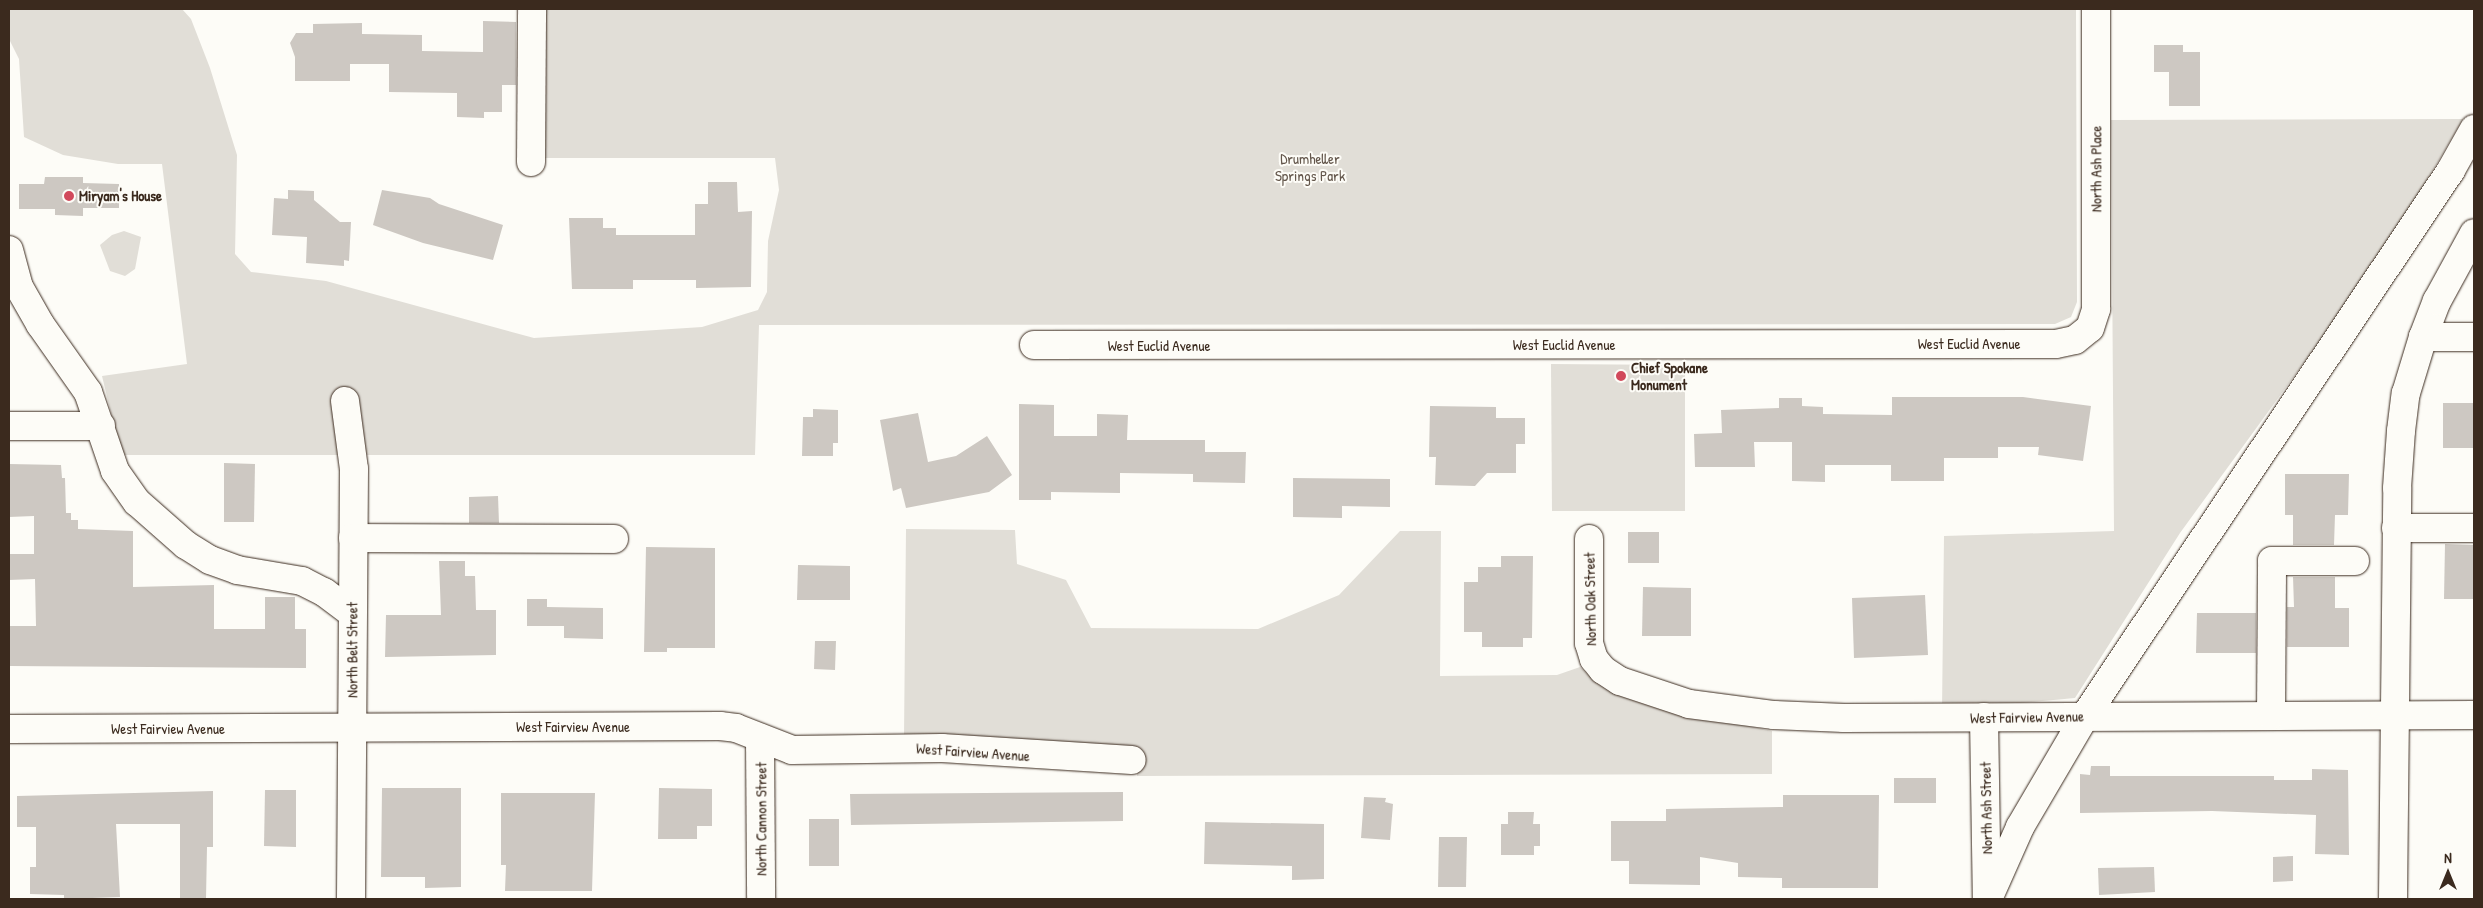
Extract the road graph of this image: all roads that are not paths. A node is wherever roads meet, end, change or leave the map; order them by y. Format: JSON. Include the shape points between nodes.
{"nodes":[{"id":1,"x":532,"y":9,"type":"edge"},
{"id":2,"x":2096,"y":9,"type":"edge"},
{"id":3,"x":2474,"y":129,"type":"edge"},
{"id":4,"x":531,"y":162,"type":"dead end"},
{"id":5,"x":2474,"y":233,"type":"edge"},
{"id":6,"x":9,"y":250,"type":"edge"},
{"id":7,"x":2090,"y":328,"type":"joint"},
{"id":8,"x":2423,"y":336,"type":"junction"},
{"id":9,"x":2474,"y":337,"type":"edge"},
{"id":10,"x":1034,"y":345,"type":"dead end"},
{"id":11,"x":345,"y":401,"type":"dead end"},
{"id":12,"x":9,"y":426,"type":"edge"},
{"id":13,"x":101,"y":426,"type":"junction"},
{"id":14,"x":2396,"y":528,"type":"junction"},
{"id":15,"x":2474,"y":528,"type":"edge"},
{"id":16,"x":353,"y":538,"type":"junction"},
{"id":17,"x":614,"y":539,"type":"dead end"},
{"id":18,"x":1589,"y":540,"type":"dead end"},
{"id":19,"x":2355,"y":561,"type":"dead end"},
{"id":20,"x":352,"y":613,"type":"junction"},
{"id":21,"x":1594,"y":659,"type":"joint"},
{"id":22,"x":2396,"y":715,"type":"junction"},
{"id":23,"x":2474,"y":715,"type":"edge"},
{"id":24,"x":2085,"y":716,"type":"junction"},
{"id":25,"x":2271,"y":716,"type":"junction"},
{"id":26,"x":1984,"y":717,"type":"junction"},
{"id":27,"x":351,"y":728,"type":"junction"},
{"id":28,"x":9,"y":729,"type":"edge"},
{"id":29,"x":760,"y":738,"type":"junction"},
{"id":30,"x":1132,"y":760,"type":"dead end"},
{"id":31,"x":350,"y":899,"type":"edge"},
{"id":32,"x":761,"y":899,"type":"edge"},
{"id":33,"x":1988,"y":899,"type":"edge"},
{"id":34,"x":2393,"y":899,"type":"edge"}],
"edges":[{"from":1,"to":4,"type":"street"},
{"from":2,"to":7,"type":"street","name":"North Ash Place","via":[[2096,309]]},
{"from":3,"to":24,"type":"street","via":[[2446,179]]},
{"from":5,"to":8,"type":"street","via":[[2437,300]]},
{"from":6,"to":13,"type":"street","via":[[27,303],[88,392]]},
{"from":7,"to":10,"type":"street","name":"West Euclid Avenue","via":[[2074,340],[2056,344]]},
{"from":8,"to":9,"type":"street"},
{"from":8,"to":14,"type":"street","via":[[2406,393]]},
{"from":11,"to":16,"type":"street","name":"North Belt Street","via":[[353,454]]},
{"from":12,"to":13,"type":"street"},
{"from":13,"to":20,"type":"street","via":[[110,461],[121,481],[150,515],[186,545],[223,566],[314,586]]},
{"from":14,"to":15,"type":"street"},
{"from":14,"to":22,"type":"street"},
{"from":16,"to":17,"type":"street"},
{"from":16,"to":20,"type":"street","name":"North Belt Street"},
{"from":18,"to":21,"type":"street","name":"North Oak Street","via":[[1589,643]]},
{"from":19,"to":25,"type":"street","via":[[2272,561]]},
{"from":20,"to":27,"type":"street","name":"North Belt Street"},
{"from":21,"to":26,"type":"street","name":"West Fairview Avenue","via":[[1609,675],[1635,688],[1676,701],[1724,710],[1826,718]]},
{"from":22,"to":23,"type":"street","name":"West Fairview Avenue"},
{"from":22,"to":25,"type":"street","name":"West Fairview Avenue"},
{"from":22,"to":34,"type":"street"},
{"from":24,"to":25,"type":"street","name":"West Fairview Avenue"},
{"from":24,"to":26,"type":"street","name":"West Fairview Avenue"},
{"from":24,"to":33,"type":"street","via":[[2020,827]]},
{"from":26,"to":33,"type":"street","name":"North Ash Street"},
{"from":27,"to":28,"type":"street","name":"West Fairview Avenue"},
{"from":27,"to":29,"type":"street","name":"West Fairview Avenue","via":[[720,726],[736,728]]},
{"from":27,"to":31,"type":"street","name":"North Belt Street"},
{"from":29,"to":30,"type":"street","name":"West Fairview Avenue","via":[[792,750],[942,748]]},
{"from":29,"to":32,"type":"street","name":"North Cannon Street"}]}
